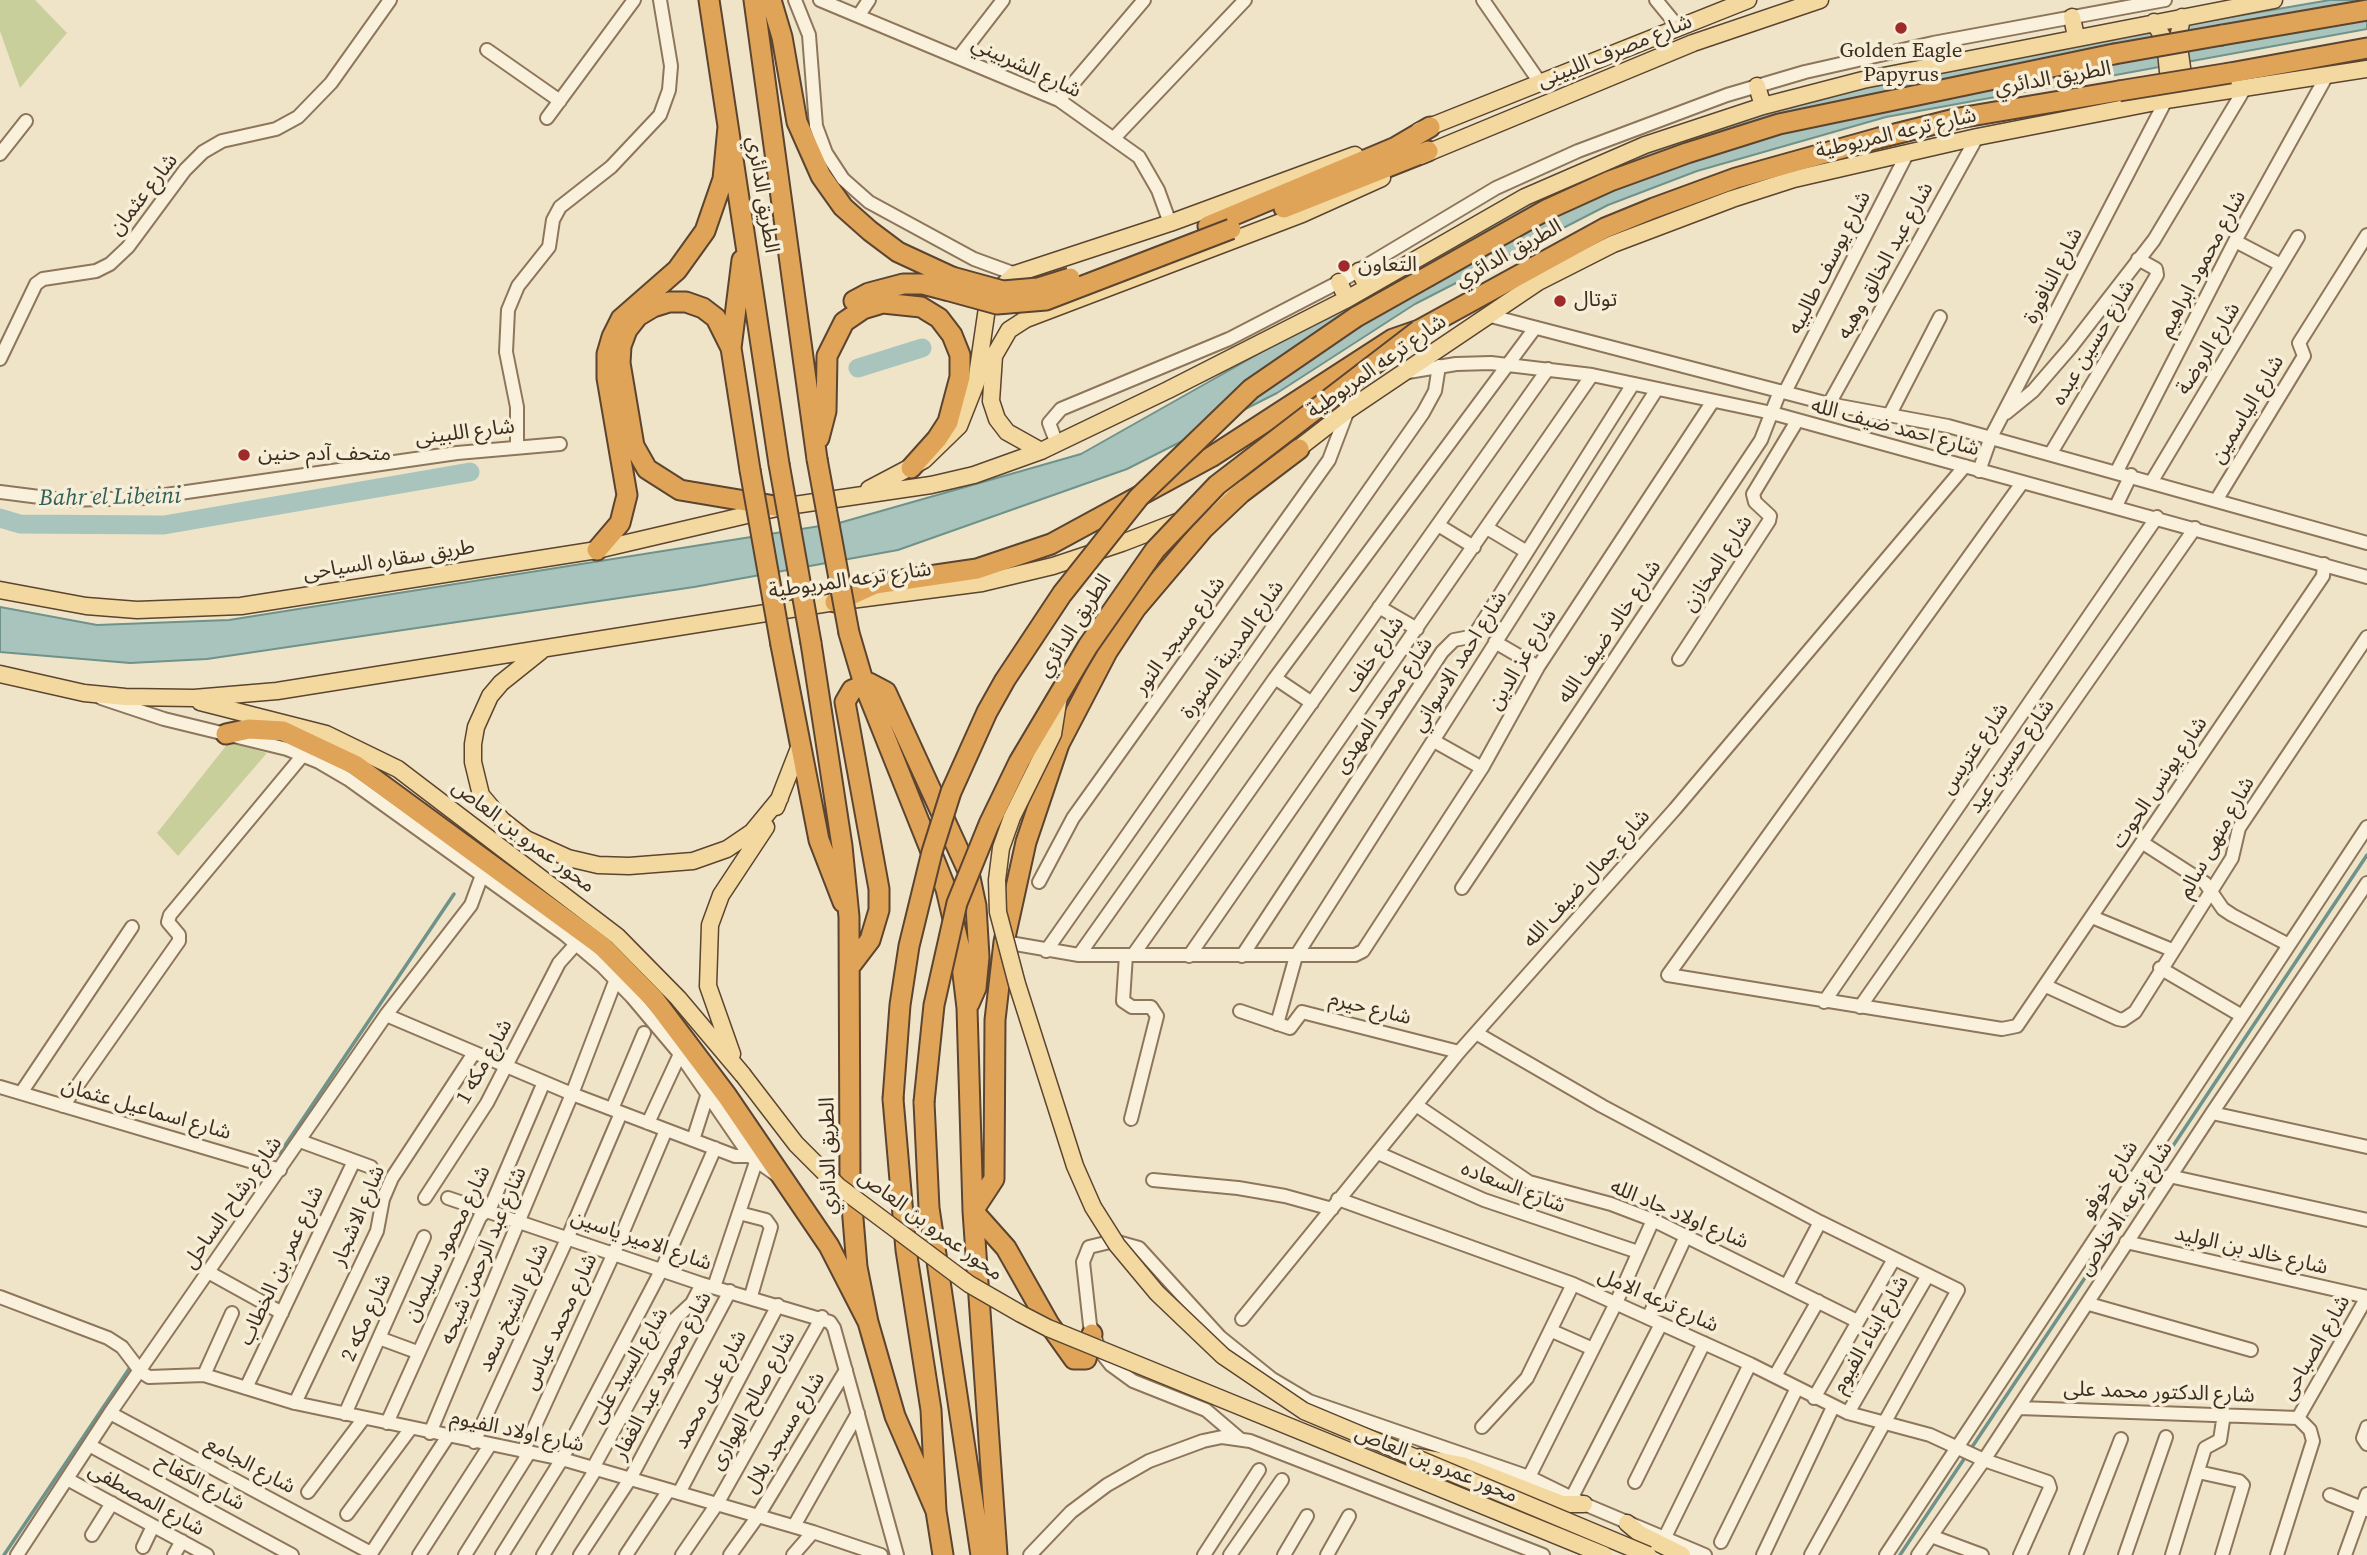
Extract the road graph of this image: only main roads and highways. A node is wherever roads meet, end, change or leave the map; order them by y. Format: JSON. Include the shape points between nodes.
{"nodes":[{"id":1,"x":709,"y":0,"type":"edge"},
{"id":2,"x":754,"y":0,"type":"edge"},
{"id":3,"x":771,"y":0,"type":"edge"},
{"id":4,"x":1748,"y":0,"type":"edge"},
{"id":5,"x":1820,"y":0,"type":"edge"},
{"id":6,"x":2274,"y":0,"type":"edge"},
{"id":7,"x":2367,"y":9,"type":"edge"},
{"id":8,"x":2072,"y":16,"type":"road end"},
{"id":9,"x":2182,"y":17,"type":"junction"},
{"id":10,"x":2154,"y":22,"type":"junction"},
{"id":11,"x":2076,"y":37,"type":"junction"},
{"id":12,"x":2367,"y":48,"type":"edge"},
{"id":13,"x":2367,"y":69,"type":"edge"},
{"id":14,"x":1757,"y":86,"type":"road end"},
{"id":15,"x":2195,"y":97,"type":"junction"},
{"id":16,"x":2166,"y":100,"type":"junction"},
{"id":17,"x":1763,"y":106,"type":"junction"},
{"id":18,"x":728,"y":127,"type":"junction"},
{"id":19,"x":1430,"y":127,"type":"junction"},
{"id":20,"x":1428,"y":151,"type":"junction"},
{"id":21,"x":746,"y":241,"type":"junction"},
{"id":22,"x":1359,"y":271,"type":"road end"},
{"id":23,"x":1015,"y":274,"type":"junction"},
{"id":24,"x":1339,"y":282,"type":"road end"},
{"id":25,"x":949,"y":284,"type":"junction"},
{"id":26,"x":1367,"y":286,"type":"junction"},
{"id":27,"x":1347,"y":299,"type":"junction"},
{"id":28,"x":1026,"y":319,"type":"junction"},
{"id":29,"x":1419,"y":330,"type":"junction"},
{"id":30,"x":829,"y":346,"type":"junction"},
{"id":31,"x":731,"y":348,"type":"junction"},
{"id":32,"x":1299,"y":449,"type":"junction"},
{"id":33,"x":1041,"y":451,"type":"junction"},
{"id":34,"x":816,"y":452,"type":"junction"},
{"id":35,"x":911,"y":468,"type":"junction"},
{"id":36,"x":855,"y":496,"type":"junction"},
{"id":37,"x":781,"y":507,"type":"junction"},
{"id":38,"x":597,"y":550,"type":"junction"},
{"id":39,"x":0,"y":590,"type":"edge"},
{"id":40,"x":835,"y":602,"type":"junction"},
{"id":41,"x":545,"y":648,"type":"junction"},
{"id":42,"x":0,"y":674,"type":"edge"},
{"id":43,"x":864,"y":684,"type":"junction"},
{"id":44,"x":1060,"y":691,"type":"junction"},
{"id":45,"x":194,"y":698,"type":"junction"},
{"id":46,"x":226,"y":734,"type":"road end"},
{"id":47,"x":799,"y":748,"type":"junction"},
{"id":48,"x":780,"y":797,"type":"junction"},
{"id":49,"x":849,"y":917,"type":"junction"},
{"id":50,"x":851,"y":965,"type":"junction"},
{"id":51,"x":967,"y":1008,"type":"junction"},
{"id":52,"x":743,"y":1074,"type":"junction"},
{"id":53,"x":973,"y":1211,"type":"junction"},
{"id":54,"x":868,"y":1322,"type":"junction"},
{"id":55,"x":1092,"y":1334,"type":"road end"},
{"id":56,"x":1413,"y":1458,"type":"junction"},
{"id":57,"x":1578,"y":1501,"type":"road end"},
{"id":58,"x":936,"y":1511,"type":"junction"},
{"id":59,"x":1627,"y":1522,"type":"road end"},
{"id":60,"x":943,"y":1555,"type":"edge"},
{"id":61,"x":981,"y":1555,"type":"edge"},
{"id":62,"x":997,"y":1555,"type":"edge"},
{"id":63,"x":1604,"y":1555,"type":"edge"},
{"id":64,"x":1648,"y":1555,"type":"edge"},
{"id":65,"x":1682,"y":1555,"type":"edge"}],
"edges":[{"from":1,"to":18,"type":"highway","name":"الطريق الدائري"},
{"from":2,"to":34,"type":"highway","name":"الطريق الدائري"},
{"from":3,"to":25,"type":"highway","via":[[797,122],[821,176],[843,207],[870,232]]},
{"from":4,"to":19,"type":"main road","name":"شارع مصرف اللبينى"},
{"from":5,"to":20,"type":"main road","name":"شارع مصرف اللبينى","via":[[1693,43]]},
{"from":6,"to":9,"type":"main road"},
{"from":7,"to":58,"type":"highway","name":"الطريق الدائري","bridge":true,"via":[[1961,84],[1779,124],[1611,181],[1546,210],[1356,317],[1276,369],[1233,404],[1139,497],[1062,594],[987,712],[951,792],[909,946],[893,1099],[906,1250],[934,1440]]},
{"from":8,"to":11,"type":"main road"},
{"from":9,"to":10,"type":"main road"},
{"from":9,"to":15,"type":"main road","bridge":true,"via":[[2178,33],[2184,82]]},
{"from":10,"to":11,"type":"main road"},
{"from":10,"to":16,"type":"main road","bridge":true,"via":[[2165,41],[2171,89]]},
{"from":11,"to":17,"type":"main road"},
{"from":12,"to":29,"type":"highway","name":"الطريق الدائري","bridge":true,"via":[[1959,118],[1762,170],[1605,228]]},
{"from":13,"to":15,"type":"main road","name":"شارع ترعه المريوطية"},
{"from":14,"to":17,"type":"main road"},
{"from":15,"to":16,"type":"main road","name":"شارع ترعه المريوطية"},
{"from":16,"to":32,"type":"main road","name":"شارع ترعه المريوطية","via":[[1794,179],[1660,225],[1567,267],[1487,315]]},
{"from":17,"to":26,"type":"main road","via":[[1645,145],[1558,181]]},
{"from":18,"to":21,"type":"highway","name":"الطريق الدائري"},
{"from":18,"to":38,"type":"highway","via":[[723,179],[705,231],[677,270],[621,318],[612,337],[607,378],[627,495],[620,523]]},
{"from":19,"to":23,"type":"main road","name":"شارع مصرف اللبينى","via":[[1170,223]]},
{"from":19,"to":25,"type":"highway","bridge":true,"via":[[1396,147],[1208,226],[1038,288],[1003,291]]},
{"from":20,"to":25,"type":"highway","bridge":true,"via":[[1046,300],[997,304]]},
{"from":20,"to":28,"type":"main road","name":"شارع مصرف اللبينى","via":[[1302,214]]},
{"from":21,"to":31,"type":"highway"},
{"from":21,"to":49,"type":"highway","name":"الطريق الدائري","bridge":true,"via":[[842,846]]},
{"from":22,"to":26,"type":"main road"},
{"from":23,"to":28,"type":"main road","via":[[1009,296]]},
{"from":23,"to":35,"type":"main road","via":[[1001,285],[987,308],[978,375],[965,415],[944,444]]},
{"from":24,"to":27,"type":"main road"},
{"from":25,"to":30,"type":"highway","via":[[903,284],[861,297],[840,315]]},
{"from":26,"to":27,"type":"main road"},
{"from":27,"to":33,"type":"main road"},
{"from":28,"to":33,"type":"main road","via":[[1009,330],[997,346],[989,392],[1002,426]]},
{"from":29,"to":40,"type":"highway","via":[[1377,349],[1130,504],[1027,554],[951,575],[875,584]]},
{"from":29,"to":44,"type":"highway","name":"الطريق الدائري","bridge":true,"via":[[1205,496],[1136,575]]},
{"from":30,"to":34,"type":"highway","via":[[825,411]]},
{"from":30,"to":35,"type":"highway","via":[[844,321],[883,303],[921,307],[946,326],[960,355],[957,396],[937,439]]},
{"from":31,"to":37,"type":"highway","via":[[716,318],[686,302],[661,304],[638,316],[621,346],[620,363],[634,446],[647,468],[680,490]]},
{"from":31,"to":47,"type":"highway","bridge":true},
{"from":32,"to":40,"type":"main road","name":"شارع ترعه المريوطية","via":[[1199,511],[1099,551],[970,586]]},
{"from":32,"to":53,"type":"highway","via":[[1203,529],[1136,608],[1070,720],[1026,842],[1004,943],[995,1020],[994,1179]]},
{"from":33,"to":36,"type":"main road","via":[[953,480]]},
{"from":34,"to":43,"type":"highway","name":"الطريق الدائري","bridge":true,"via":[[849,634]]},
{"from":35,"to":36,"type":"main road"},
{"from":36,"to":37,"type":"main road"},
{"from":37,"to":38,"type":"main road","name":"طريق سقاره السياحى"},
{"from":38,"to":39,"type":"main road","name":"طريق سقاره السياحى","via":[[241,606],[189,610],[86,606]]},
{"from":40,"to":41,"type":"main road","name":"شارع ترعه المريوطية"},
{"from":41,"to":45,"type":"main road","via":[[277,691]]},
{"from":41,"to":48,"type":"main road","via":[[490,696],[473,744],[481,795],[526,839],[554,853],[598,865],[693,861],[727,849],[752,832]]},
{"from":42,"to":45,"type":"main road","via":[[84,693]]},
{"from":43,"to":50,"type":"highway","via":[[848,693],[845,702],[880,899],[870,940]]},
{"from":43,"to":51,"type":"highway","name":"الطريق الدائري","via":[[946,889]]},
{"from":43,"to":51,"type":"highway","via":[[886,692],[969,873],[979,957],[976,988]]},
{"from":44,"to":56,"type":"main road","name":"محور عمرو بن العاص","bridge":true,"via":[[1053,734],[1005,832],[997,896],[1014,974],[1084,1189],[1102,1224],[1131,1263],[1223,1356],[1304,1411]]},
{"from":44,"to":61,"type":"highway","name":"الطريق الدائري","bridge":true,"via":[[989,824],[957,903],[934,1005],[924,1102],[929,1209]]},
{"from":45,"to":52,"type":"main road","name":"محور عمرو بن العاص","via":[[326,734],[398,769],[617,936]]},
{"from":46,"to":54,"type":"highway","via":[[248,729],[283,731],[345,759],[584,930],[638,980],[671,1020],[829,1246]]},
{"from":47,"to":48,"type":"main road"},
{"from":47,"to":49,"type":"highway","via":[[821,851]]},
{"from":48,"to":52,"type":"main road","via":[[767,826],[721,895],[710,925],[708,986],[727,1045]]},
{"from":49,"to":50,"type":"highway","name":"الطريق الدائري"},
{"from":50,"to":54,"type":"highway","name":"الطريق الدائري","via":[[852,1210]]},
{"from":51,"to":53,"type":"highway","name":"الطريق الدائري"},
{"from":52,"to":63,"type":"main road","name":"محور عمرو بن العاص","bridge":true,"via":[[796,1144],[838,1186],[969,1284],[1021,1314]]},
{"from":53,"to":55,"type":"highway","via":[[1006,1248],[1074,1359],[1086,1359]]},
{"from":53,"to":62,"type":"highway","name":"الطريق الدائري"},
{"from":54,"to":58,"type":"highway","name":"الطريق الدائري","via":[[900,1432]]},
{"from":56,"to":57,"type":"main road","bridge":true,"via":[[1447,1461],[1562,1504]]},
{"from":56,"to":64,"type":"main road","name":"محور عمرو بن العاص","bridge":true},
{"from":58,"to":60,"type":"highway","name":"الطريق الدائري"},
{"from":59,"to":65,"type":"main road","via":[[1640,1534]]}]}
